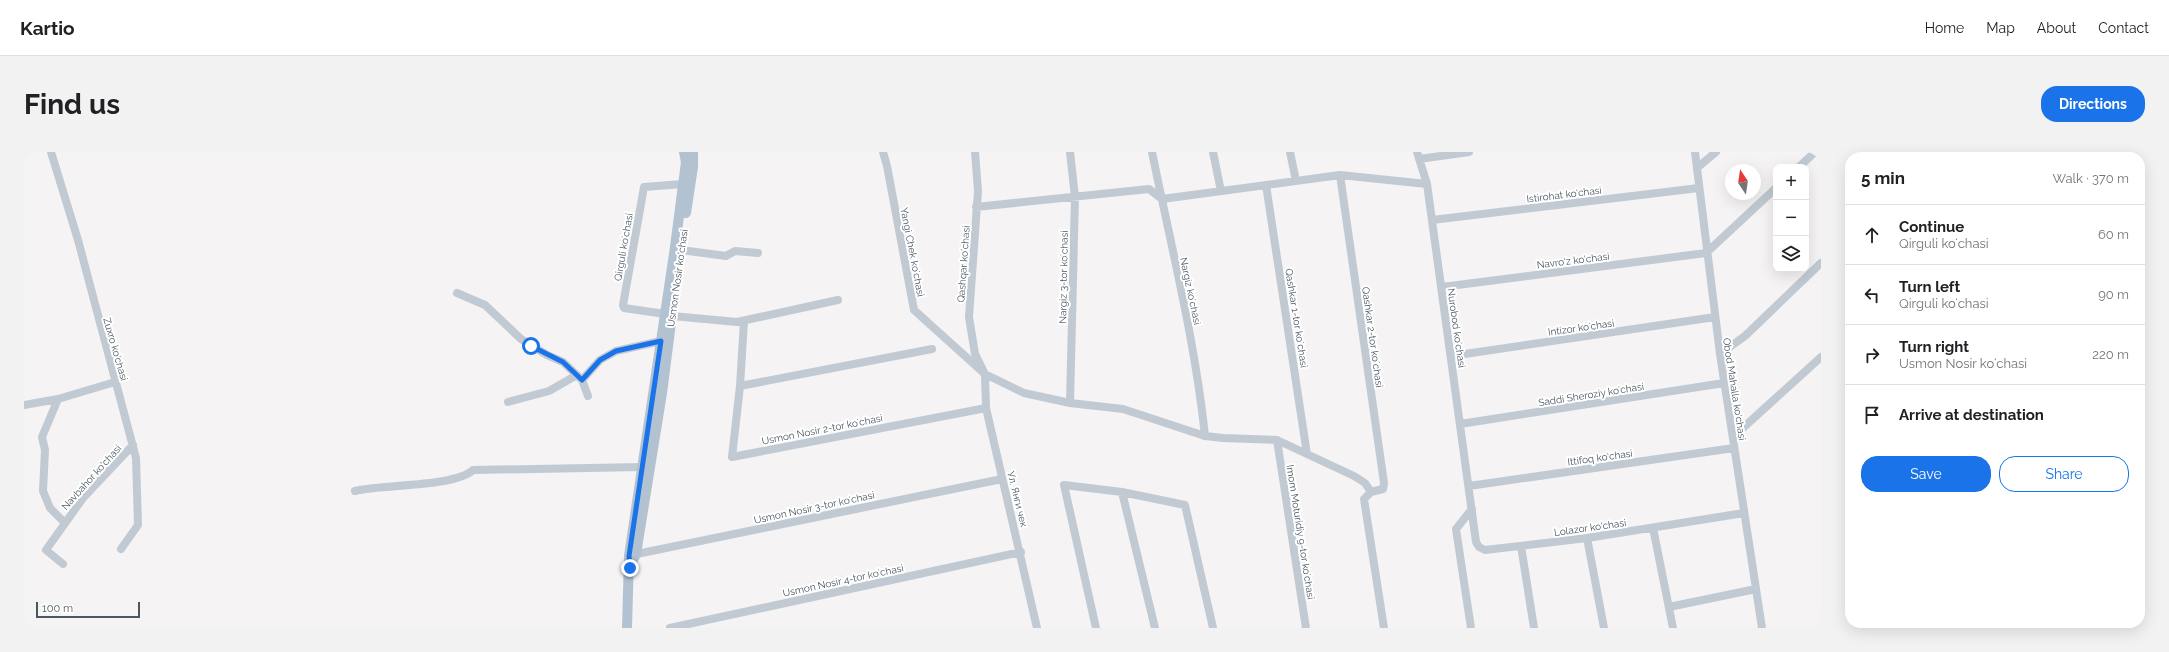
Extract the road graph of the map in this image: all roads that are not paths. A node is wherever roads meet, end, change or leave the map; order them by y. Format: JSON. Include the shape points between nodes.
{"nodes":[{"id":1,"x":51,"y":152,"type":"edge"},
{"id":2,"x":684,"y":152,"type":"edge"},
{"id":3,"x":693,"y":152,"type":"edge"},
{"id":4,"x":883,"y":152,"type":"edge"},
{"id":5,"x":975,"y":152,"type":"edge"},
{"id":6,"x":1070,"y":152,"type":"edge"},
{"id":7,"x":1152,"y":152,"type":"edge"},
{"id":8,"x":1213,"y":152,"type":"edge"},
{"id":9,"x":1290,"y":152,"type":"edge"},
{"id":10,"x":1469,"y":152,"type":"edge"},
{"id":11,"x":1695,"y":152,"type":"edge"},
{"id":12,"x":1716,"y":152,"type":"edge"},
{"id":13,"x":1815,"y":152,"type":"edge"},
{"id":14,"x":1418,"y":155,"type":"edge"},
{"id":15,"x":1802,"y":164,"type":"edge"},
{"id":16,"x":1697,"y":168,"type":"junction"},
{"id":17,"x":1340,"y":175,"type":"junction"},
{"id":18,"x":1296,"y":181,"type":"junction"},
{"id":19,"x":683,"y":184,"type":"junction"},
{"id":20,"x":1427,"y":184,"type":"junction"},
{"id":21,"x":1266,"y":185,"type":"junction"},
{"id":22,"x":1699,"y":188,"type":"junction"},
{"id":23,"x":1221,"y":191,"type":"junction"},
{"id":24,"x":1773,"y":191,"type":"edge"},
{"id":25,"x":1075,"y":197,"type":"junction"},
{"id":26,"x":1162,"y":199,"type":"junction"},
{"id":27,"x":976,"y":207,"type":"junction"},
{"id":28,"x":1432,"y":220,"type":"junction"},
{"id":29,"x":681,"y":250,"type":"junction"},
{"id":30,"x":758,"y":253,"type":"dead end"},
{"id":31,"x":1706,"y":253,"type":"junction"},
{"id":32,"x":1821,"y":264,"type":"edge"},
{"id":33,"x":673,"y":285,"type":"junction"},
{"id":34,"x":1442,"y":287,"type":"junction"},
{"id":35,"x":457,"y":293,"type":"dead end"},
{"id":36,"x":838,"y":300,"type":"dead end"},
{"id":37,"x":668,"y":315,"type":"junction"},
{"id":38,"x":1715,"y":317,"type":"junction"},
{"id":39,"x":744,"y":320,"type":"junction"},
{"id":40,"x":661,"y":341,"type":"junction"},
{"id":41,"x":932,"y":349,"type":"dead end"},
{"id":42,"x":1720,"y":354,"type":"junction"},
{"id":43,"x":1451,"y":356,"type":"junction"},
{"id":44,"x":1821,"y":357,"type":"edge"},
{"id":45,"x":985,"y":374,"type":"junction"},
{"id":46,"x":580,"y":378,"type":"junction"},
{"id":47,"x":115,"y":382,"type":"junction"},
{"id":48,"x":1724,"y":383,"type":"junction"},
{"id":49,"x":740,"y":386,"type":"junction"},
{"id":50,"x":588,"y":396,"type":"dead end"},
{"id":51,"x":58,"y":399,"type":"junction"},
{"id":52,"x":508,"y":402,"type":"dead end"},
{"id":53,"x":1070,"y":402,"type":"junction"},
{"id":54,"x":24,"y":405,"type":"edge"},
{"id":55,"x":986,"y":408,"type":"junction"},
{"id":56,"x":1460,"y":424,"type":"junction"},
{"id":57,"x":1205,"y":436,"type":"junction"},
{"id":58,"x":1733,"y":437,"type":"junction"},
{"id":59,"x":1277,"y":440,"type":"junction"},
{"id":60,"x":133,"y":444,"type":"junction"},
{"id":61,"x":1734,"y":448,"type":"junction"},
{"id":62,"x":1307,"y":454,"type":"junction"},
{"id":63,"x":642,"y":467,"type":"junction"},
{"id":64,"x":1002,"y":479,"type":"junction"},
{"id":65,"x":1469,"y":486,"type":"junction"},
{"id":66,"x":356,"y":491,"type":"dead end"},
{"id":67,"x":1122,"y":492,"type":"junction"},
{"id":68,"x":1371,"y":492,"type":"junction"},
{"id":69,"x":1472,"y":509,"type":"junction"},
{"id":70,"x":1744,"y":513,"type":"junction"},
{"id":71,"x":64,"y":522,"type":"junction"},
{"id":72,"x":1653,"y":528,"type":"junction"},
{"id":73,"x":1587,"y":538,"type":"junction"},
{"id":74,"x":1521,"y":546,"type":"junction"},
{"id":75,"x":121,"y":549,"type":"dead end"},
{"id":76,"x":1021,"y":552,"type":"junction"},
{"id":77,"x":633,"y":555,"type":"junction"},
{"id":78,"x":63,"y":564,"type":"dead end"},
{"id":79,"x":1756,"y":589,"type":"junction"},
{"id":80,"x":1669,"y":607,"type":"junction"},
{"id":81,"x":627,"y":628,"type":"edge"},
{"id":82,"x":670,"y":628,"type":"edge"},
{"id":83,"x":1037,"y":628,"type":"edge"},
{"id":84,"x":1096,"y":628,"type":"edge"},
{"id":85,"x":1155,"y":628,"type":"edge"},
{"id":86,"x":1213,"y":628,"type":"edge"},
{"id":87,"x":1306,"y":628,"type":"edge"},
{"id":88,"x":1384,"y":628,"type":"edge"},
{"id":89,"x":1471,"y":628,"type":"edge"},
{"id":90,"x":1534,"y":628,"type":"edge"},
{"id":91,"x":1604,"y":628,"type":"edge"},
{"id":92,"x":1673,"y":628,"type":"edge"},
{"id":93,"x":1762,"y":628,"type":"edge"}],
"edges":[{"from":1,"to":47,"type":"street","name":"Zuxro ko'chasi","via":[[78,240]]},
{"from":2,"to":19,"type":"main road","name":"Usmon Nosir ko‘chasi","via":[[686,162]]},
{"from":3,"to":29,"type":"main road","name":"Usmon Nosir ko‘chasi"},
{"from":4,"to":45,"type":"street","name":"Yangi Chek koʻchasi","via":[[914,310]]},
{"from":5,"to":27,"type":"street","name":"Qashqar koʻchasi","via":[[978,191]]},
{"from":6,"to":25,"type":"street","name":"Nargiz 3-tor koʻchasi"},
{"from":7,"to":26,"type":"street","name":"Nargiz koʻchasi"},
{"from":8,"to":23,"type":"street"},
{"from":9,"to":18,"type":"street"},
{"from":10,"to":14,"type":"street"},
{"from":11,"to":16,"type":"street","name":"Obod Mahalla ko‘chasi"},
{"from":12,"to":16,"type":"street"},
{"from":13,"to":15,"type":"street"},
{"from":14,"to":20,"type":"street","name":"Nurobod koʻchasi"},
{"from":16,"to":22,"type":"street","name":"Obod Mahalla ko‘chasi"},
{"from":17,"to":18,"type":"street"},
{"from":17,"to":20,"type":"street"},
{"from":17,"to":68,"type":"street","name":"Qashkar 2-tor koʼchasi","via":[[1384,483],[1383,490]]},
{"from":18,"to":21,"type":"street"},
{"from":19,"to":33,"type":"main road","name":"Usmon Nosir ko‘chasi"},
{"from":19,"to":37,"type":"street","name":"Qirguli koʻchasi","via":[[644,187],[623,305],[624,308]]},
{"from":20,"to":28,"type":"street","name":"Nurobod koʻchasi"},
{"from":21,"to":23,"type":"street"},
{"from":21,"to":62,"type":"street","name":"Qashkar 1-tor koʼchasi"},
{"from":22,"to":28,"type":"street","name":"Istirohat ko‘chasi"},
{"from":22,"to":31,"type":"street","name":"Obod Mahalla ko‘chasi"},
{"from":23,"to":26,"type":"street"},
{"from":24,"to":31,"type":"street"},
{"from":25,"to":26,"type":"street","via":[[1149,189]]},
{"from":25,"to":27,"type":"street"},
{"from":25,"to":53,"type":"street","name":"Nargiz 3-tor koʻchasi"},
{"from":26,"to":57,"type":"street","name":"Nargiz koʻchasi","via":[[1192,345]]},
{"from":27,"to":45,"type":"street","name":"Qashqar koʻchasi","via":[[969,317],[975,354]]},
{"from":28,"to":34,"type":"street","name":"Nurobod koʻchasi"},
{"from":29,"to":30,"type":"street","via":[[726,256],[735,251]]},
{"from":29,"to":33,"type":"main road","name":"Usmon Nosir ko‘chasi"},
{"from":31,"to":34,"type":"street","name":"Navro‘z ko‘chasi"},
{"from":31,"to":38,"type":"street","name":"Obod Mahalla ko‘chasi"},
{"from":32,"to":42,"type":"street","via":[[1745,336]]},
{"from":33,"to":37,"type":"main road","name":"Usmon Nosir ko‘chasi"},
{"from":34,"to":43,"type":"street","name":"Nurobod koʻchasi"},
{"from":35,"to":46,"type":"street","via":[[485,305],[521,339],[546,355],[563,362]]},
{"from":36,"to":39,"type":"street"},
{"from":37,"to":39,"type":"street","via":[[737,322]]},
{"from":37,"to":40,"type":"main road","name":"Usmon Nosir ko‘chasi"},
{"from":37,"to":77,"type":"main road","name":"Usmon Nosir ko‘chasi"},
{"from":38,"to":42,"type":"street","name":"Obod Mahalla ko‘chasi"},
{"from":38,"to":43,"type":"street","name":"Intizor koʻchasi"},
{"from":39,"to":49,"type":"street","name":"Usmon Nosir 2-tor koʻchasi"},
{"from":40,"to":46,"type":"street","via":[[616,351],[600,360]]},
{"from":40,"to":63,"type":"main road","name":"Usmon Nosir ko‘chasi"},
{"from":41,"to":49,"type":"street"},
{"from":42,"to":48,"type":"street","name":"Obod Mahalla ko‘chasi"},
{"from":43,"to":56,"type":"street","name":"Nurobod koʻchasi"},
{"from":44,"to":58,"type":"street"},
{"from":45,"to":53,"type":"street","name":"Imom Moturidiy 9-tor koʻchasi","via":[[1024,393]]},
{"from":45,"to":55,"type":"street","name":"Ул. Янги чек"},
{"from":46,"to":50,"type":"street"},
{"from":46,"to":52,"type":"street","via":[[549,391]]},
{"from":47,"to":51,"type":"street"},
{"from":47,"to":60,"type":"street","name":"Zuxro ko'chasi"},
{"from":48,"to":56,"type":"street","name":"Saddi Sheroziy koʻchasi"},
{"from":48,"to":58,"type":"street","name":"Obod Mahalla ko‘chasi"},
{"from":49,"to":55,"type":"street","name":"Usmon Nosir 2-tor koʻchasi","via":[[732,456]]},
{"from":51,"to":54,"type":"street"},
{"from":51,"to":71,"type":"street","name":"Navbahor ko'chasi","via":[[42,437],[45,450],[42,472],[43,491],[50,508]]},
{"from":53,"to":57,"type":"street","name":"Imom Moturidiy 9-tor koʻchasi","via":[[1123,410]]},
{"from":55,"to":64,"type":"street","name":"Ул. Янги чек"},
{"from":56,"to":65,"type":"street","name":"Nurobod koʻchasi"},
{"from":57,"to":59,"type":"street","name":"Imom Moturidiy 9-tor koʻchasi"},
{"from":58,"to":61,"type":"street","name":"Obod Mahalla ko‘chasi"},
{"from":59,"to":62,"type":"street","name":"Imom Moturidiy 9-tor koʻchasi"},
{"from":59,"to":87,"type":"street","name":"Imom Moturidiy 9-tor koʻchasi"},
{"from":60,"to":71,"type":"street","name":"Navbahor ko'chasi"},
{"from":60,"to":75,"type":"street","name":"Zuxro ko'chasi","via":[[139,519],[136,530]]},
{"from":61,"to":65,"type":"street","name":"Ittifoq ko‘chasi"},
{"from":61,"to":70,"type":"street","name":"Obod Mahalla ko‘chasi"},
{"from":62,"to":68,"type":"street","name":"Imom Moturidiy 9-tor koʻchasi","via":[[1354,476],[1365,483]]},
{"from":63,"to":66,"type":"street","via":[[472,470],[467,476]]},
{"from":63,"to":77,"type":"main road","name":"Usmon Nosir ko‘chasi"},
{"from":64,"to":76,"type":"street","name":"Ул. Янги чек"},
{"from":64,"to":77,"type":"street","name":"Usmon Nosir 3-tor koʻchasi"},
{"from":65,"to":69,"type":"street","name":"Nurobod koʻchasi"},
{"from":67,"to":84,"type":"street","via":[[1064,485]]},
{"from":67,"to":85,"type":"street"},
{"from":67,"to":86,"type":"street","via":[[1185,505]]},
{"from":68,"to":88,"type":"street","via":[[1364,499]]},
{"from":69,"to":74,"type":"street","name":"Lolazor ko‘chasi","via":[[1478,548],[1485,550]]},
{"from":69,"to":89,"type":"street","via":[[1456,529]]},
{"from":70,"to":72,"type":"street","name":"Lolazor ko‘chasi"},
{"from":70,"to":79,"type":"street","name":"Obod Mahalla ko‘chasi"},
{"from":71,"to":78,"type":"street","name":"Navbahor ko'chasi","via":[[46,550]]},
{"from":72,"to":73,"type":"street","name":"Lolazor ko‘chasi"},
{"from":72,"to":80,"type":"street"},
{"from":73,"to":74,"type":"street","name":"Lolazor ko‘chasi"},
{"from":73,"to":91,"type":"street"},
{"from":74,"to":90,"type":"street"},
{"from":76,"to":82,"type":"street","name":"Usmon Nosir 4-tor koʻchasi"},
{"from":76,"to":83,"type":"street","name":"Ул. Янги чек"},
{"from":77,"to":81,"type":"main road","name":"Usmon Nosir ko‘chasi"},
{"from":79,"to":80,"type":"street"},
{"from":79,"to":93,"type":"street","name":"Obod Mahalla ko‘chasi"},
{"from":80,"to":92,"type":"street"}]}
